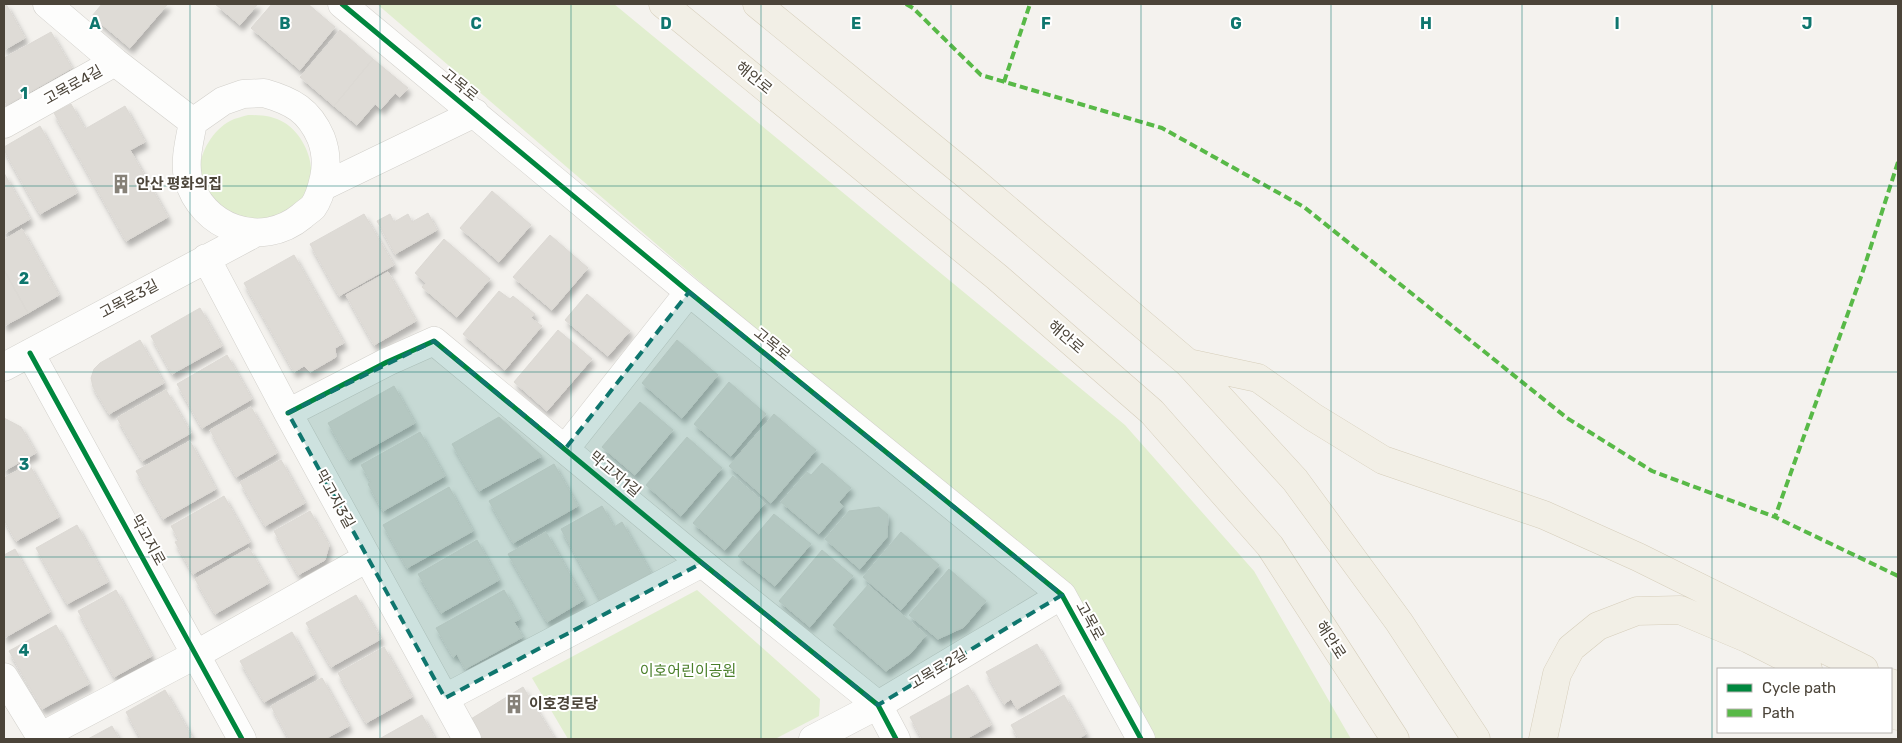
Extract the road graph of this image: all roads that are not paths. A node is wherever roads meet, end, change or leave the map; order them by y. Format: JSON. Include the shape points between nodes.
{"nodes":[{"id":1,"x":47,"y":4,"type":"edge"},
{"id":2,"x":342,"y":4,"type":"edge"},
{"id":3,"x":663,"y":4,"type":"edge"},
{"id":4,"x":757,"y":4,"type":"edge"},
{"id":5,"x":115,"y":62,"type":"junction"},
{"id":6,"x":475,"y":113,"type":"junction"},
{"id":7,"x":193,"y":122,"type":"junction"},
{"id":8,"x":4,"y":124,"type":"edge"},
{"id":9,"x":322,"y":188,"type":"junction"},
{"id":10,"x":255,"y":233,"type":"junction"},
{"id":11,"x":206,"y":258,"type":"junction"},
{"id":12,"x":689,"y":292,"type":"junction"},
{"id":13,"x":30,"y":353,"type":"junction"},
{"id":14,"x":1188,"y":363,"type":"junction"},
{"id":15,"x":4,"y":367,"type":"edge"},
{"id":16,"x":288,"y":413,"type":"junction"},
{"id":17,"x":565,"y":449,"type":"junction"},
{"id":18,"x":367,"y":558,"type":"junction"},
{"id":19,"x":702,"y":563,"type":"junction"},
{"id":20,"x":1062,"y":595,"type":"junction"},
{"id":21,"x":197,"y":654,"type":"junction"},
{"id":22,"x":1806,"y":668,"type":"edge"},
{"id":23,"x":1862,"y":668,"type":"edge"},
{"id":24,"x":4,"y":677,"type":"edge"},
{"id":25,"x":445,"y":698,"type":"junction"},
{"id":26,"x":878,"y":705,"type":"junction"},
{"id":27,"x":41,"y":738,"type":"edge"},
{"id":28,"x":242,"y":739,"type":"edge"},
{"id":29,"x":467,"y":739,"type":"edge"},
{"id":30,"x":813,"y":739,"type":"edge"},
{"id":31,"x":896,"y":739,"type":"edge"},
{"id":32,"x":1141,"y":739,"type":"edge"},
{"id":33,"x":1395,"y":739,"type":"edge"},
{"id":34,"x":1476,"y":739,"type":"edge"},
{"id":35,"x":1543,"y":739,"type":"edge"}],
"edges":[{"from":1,"to":5,"type":"street"},
{"from":2,"to":6,"type":"street","name":"고목로"},
{"from":3,"to":33,"type":"main road","name":"해안로","via":[[997,277],[1152,412],[1270,546]]},
{"from":4,"to":14,"type":"main road","via":[[962,171]]},
{"from":5,"to":7,"type":"street"},
{"from":5,"to":8,"type":"street","name":"고목로4길"},
{"from":6,"to":9,"type":"street"},
{"from":6,"to":12,"type":"street","name":"고목로"},
{"from":7,"to":9,"type":"street","via":[[223,101],[243,94],[264,93],[284,99],[302,110],[316,126],[324,146],[326,167]]},
{"from":7,"to":10,"type":"street","via":[[187,153],[188,177],[196,199],[211,217],[232,229]]},
{"from":9,"to":10,"type":"street","via":[[314,206],[297,220],[279,230]]},
{"from":10,"to":11,"type":"street","name":"고목로3길"},
{"from":11,"to":13,"type":"street","name":"고목로3길"},
{"from":11,"to":16,"type":"street","name":"막고지3길"},
{"from":12,"to":17,"type":"street"},
{"from":12,"to":20,"type":"street","name":"고목로"},
{"from":13,"to":15,"type":"street","name":"고목로3길"},
{"from":13,"to":21,"type":"street","name":"막고지로"},
{"from":14,"to":23,"type":"main road","via":[[1258,378],[1313,417],[1384,460],[1544,515],[1638,557]]},
{"from":14,"to":34,"type":"main road","via":[[1295,480],[1399,622]]},
{"from":16,"to":17,"type":"street","name":"막고지1길","via":[[434,341]]},
{"from":16,"to":18,"type":"street","name":"막고지3길"},
{"from":17,"to":19,"type":"street","name":"막고지1길"},
{"from":18,"to":21,"type":"street"},
{"from":18,"to":25,"type":"street","name":"막고지3길"},
{"from":19,"to":25,"type":"street"},
{"from":19,"to":26,"type":"street","name":"막고지1길"},
{"from":20,"to":26,"type":"street","name":"고목로2길"},
{"from":20,"to":32,"type":"street","name":"고목로"},
{"from":21,"to":27,"type":"street"},
{"from":21,"to":28,"type":"street","name":"막고지로"},
{"from":22,"to":35,"type":"main road","via":[[1749,639],[1680,610],[1637,612],[1598,626],[1571,648],[1557,674]]},
{"from":24,"to":27,"type":"street"},
{"from":25,"to":29,"type":"street","name":"막고지3길"},
{"from":26,"to":30,"type":"street","name":"고목로2길"},
{"from":26,"to":31,"type":"street","name":"막고지1길"}]}
